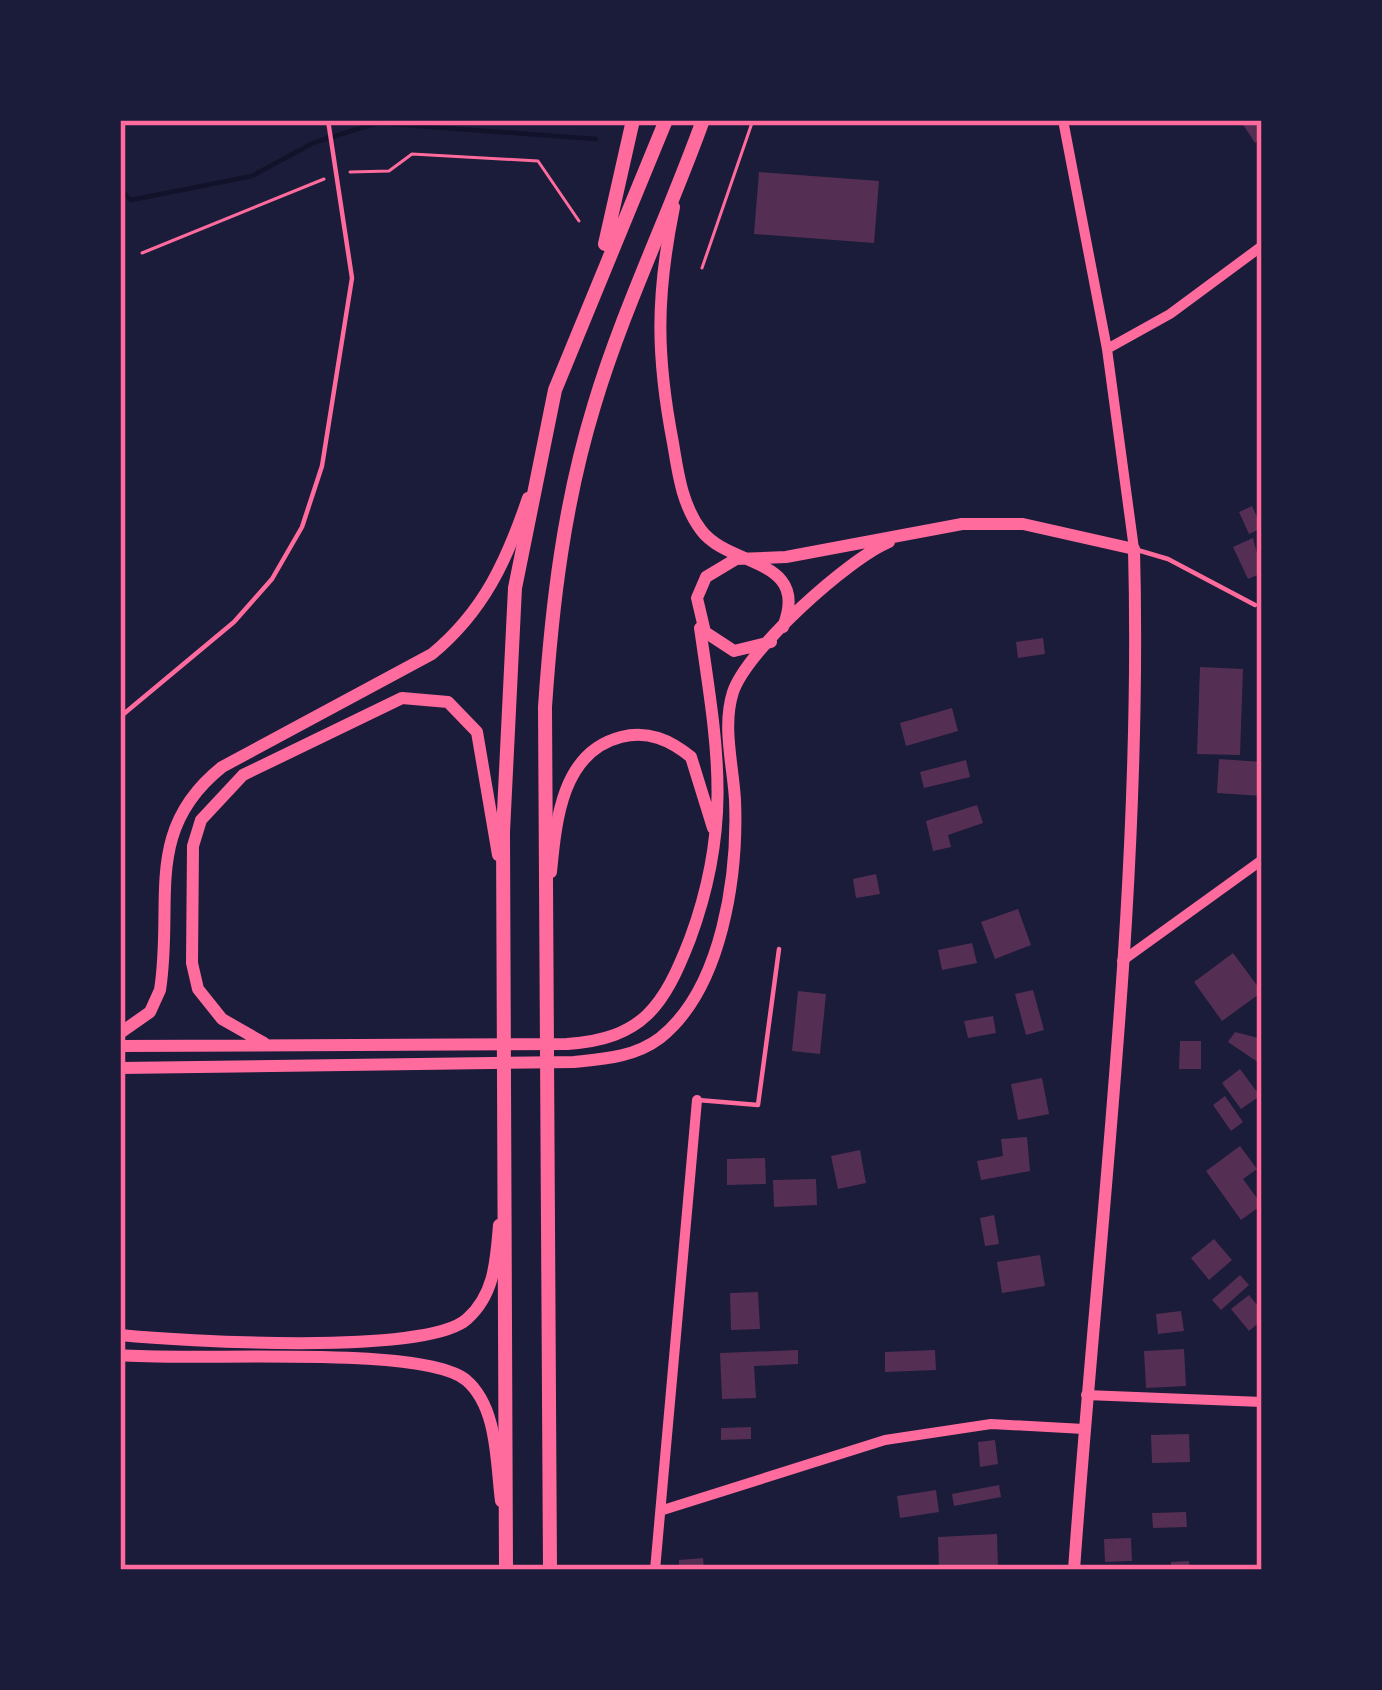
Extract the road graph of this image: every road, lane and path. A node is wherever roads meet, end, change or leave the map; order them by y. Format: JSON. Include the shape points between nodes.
{"nodes":[{"id":1,"x":328,"y":120,"type":"edge"},
{"id":2,"x":633,"y":120,"type":"edge"},
{"id":3,"x":666,"y":120,"type":"edge"},
{"id":4,"x":704,"y":120,"type":"edge"},
{"id":5,"x":753,"y":120,"type":"edge"},
{"id":6,"x":1063,"y":120,"type":"edge"},
{"id":7,"x":338,"y":173,"type":"junction"},
{"id":8,"x":676,"y":194,"type":"junction"},
{"id":9,"x":579,"y":221,"type":"dead end"},
{"id":10,"x":1262,"y":245,"type":"edge"},
{"id":11,"x":142,"y":253,"type":"dead end"},
{"id":12,"x":702,"y":268,"type":"dead end"},
{"id":13,"x":598,"y":275,"type":"junction"},
{"id":14,"x":1107,"y":349,"type":"junction"},
{"id":15,"x":531,"y":491,"type":"junction"},
{"id":16,"x":942,"y":527,"type":"junction"},
{"id":17,"x":1134,"y":549,"type":"junction"},
{"id":18,"x":746,"y":559,"type":"junction"},
{"id":19,"x":1255,"y":605,"type":"dead end"},
{"id":20,"x":697,"y":609,"type":"junction"},
{"id":21,"x":776,"y":637,"type":"junction"},
{"id":22,"x":120,"y":717,"type":"edge"},
{"id":23,"x":1262,"y":860,"type":"edge"},
{"id":24,"x":503,"y":896,"type":"junction"},
{"id":25,"x":706,"y":897,"type":"junction"},
{"id":26,"x":548,"y":903,"type":"junction"},
{"id":27,"x":779,"y":949,"type":"dead end"},
{"id":28,"x":1122,"y":961,"type":"junction"},
{"id":29,"x":120,"y":1033,"type":"edge"},
{"id":30,"x":265,"y":1044,"type":"junction"},
{"id":31,"x":120,"y":1046,"type":"edge"},
{"id":32,"x":120,"y":1068,"type":"edge"},
{"id":33,"x":697,"y":1100,"type":"joint"},
{"id":34,"x":505,"y":1153,"type":"junction"},
{"id":35,"x":120,"y":1335,"type":"edge"},
{"id":36,"x":120,"y":1355,"type":"edge"},
{"id":37,"x":1087,"y":1395,"type":"junction"},
{"id":38,"x":1262,"y":1402,"type":"edge"},
{"id":39,"x":1084,"y":1429,"type":"junction"},
{"id":40,"x":663,"y":1510,"type":"junction"},
{"id":41,"x":506,"y":1541,"type":"junction"},
{"id":42,"x":506,"y":1570,"type":"edge"},
{"id":43,"x":550,"y":1570,"type":"edge"},
{"id":44,"x":655,"y":1570,"type":"edge"},
{"id":45,"x":1074,"y":1570,"type":"edge"}],
"edges":[{"from":1,"to":7,"type":"lane"},
{"from":2,"to":13,"type":"main road"},
{"from":3,"to":13,"type":"main road"},
{"from":4,"to":8,"type":"main road"},
{"from":5,"to":12,"type":"path"},
{"from":6,"to":14,"type":"street"},
{"from":7,"to":9,"type":"path","via":[[389,172],[412,154],[538,161]]},
{"from":7,"to":11,"type":"path"},
{"from":7,"to":22,"type":"lane","via":[[352,278],[322,466],[302,526],[235,622]]},
{"from":8,"to":18,"type":"street","via":[[656,319],[680,484],[701,531]]},
{"from":8,"to":26,"type":"main road","via":[[594,403],[569,500],[545,707]]},
{"from":10,"to":14,"type":"street","via":[[1170,314]]},
{"from":13,"to":15,"type":"main road","via":[[555,390]]},
{"from":14,"to":17,"type":"street"},
{"from":15,"to":24,"type":"main road","via":[[505,704]]},
{"from":15,"to":29,"type":"street","via":[[497,578],[459,632],[222,767],[178,812],[169,841],[160,990],[150,1012]]},
{"from":16,"to":17,"type":"street","via":[[1023,524]]},
{"from":16,"to":18,"type":"street"},
{"from":16,"to":21,"type":"street","via":[[858,557]]},
{"from":17,"to":19,"type":"lane"},
{"from":17,"to":28,"type":"street","via":[[1136,709]]},
{"from":18,"to":20,"type":"street","via":[[706,577]]},
{"from":18,"to":21,"type":"street","via":[[770,568],[786,589],[789,609]]},
{"from":20,"to":21,"type":"street","via":[[721,646],[747,651]]},
{"from":20,"to":25,"type":"street","via":[[720,790]]},
{"from":21,"to":32,"type":"street","via":[[735,686],[728,710],[735,840],[722,922],[694,994],[661,1037],[625,1055],[574,1062]]},
{"from":23,"to":28,"type":"street"},
{"from":24,"to":30,"type":"street","via":[[477,732],[448,702],[402,698],[242,775],[201,820],[193,846],[192,963],[208,1005]]},
{"from":24,"to":34,"type":"main road"},
{"from":25,"to":26,"type":"street","via":[[713,829],[697,770],[675,744],[627,735],[595,749],[572,774]]},
{"from":25,"to":30,"type":"street","via":[[655,1010],[616,1036],[567,1044]]},
{"from":26,"to":43,"type":"main road"},
{"from":27,"to":33,"type":"lane","via":[[758,1105]]},
{"from":28,"to":37,"type":"street"},
{"from":30,"to":31,"type":"street"},
{"from":33,"to":40,"type":"street"},
{"from":34,"to":35,"type":"street","via":[[496,1263],[479,1307],[445,1332],[387,1340]]},
{"from":34,"to":41,"type":"main road"},
{"from":36,"to":41,"type":"street","via":[[447,1369],[481,1398],[491,1426]]},
{"from":37,"to":38,"type":"street"},
{"from":37,"to":39,"type":"street"},
{"from":39,"to":40,"type":"street","via":[[991,1424],[885,1440]]},
{"from":39,"to":45,"type":"street"},
{"from":40,"to":44,"type":"street"},
{"from":41,"to":42,"type":"main road"}]}
